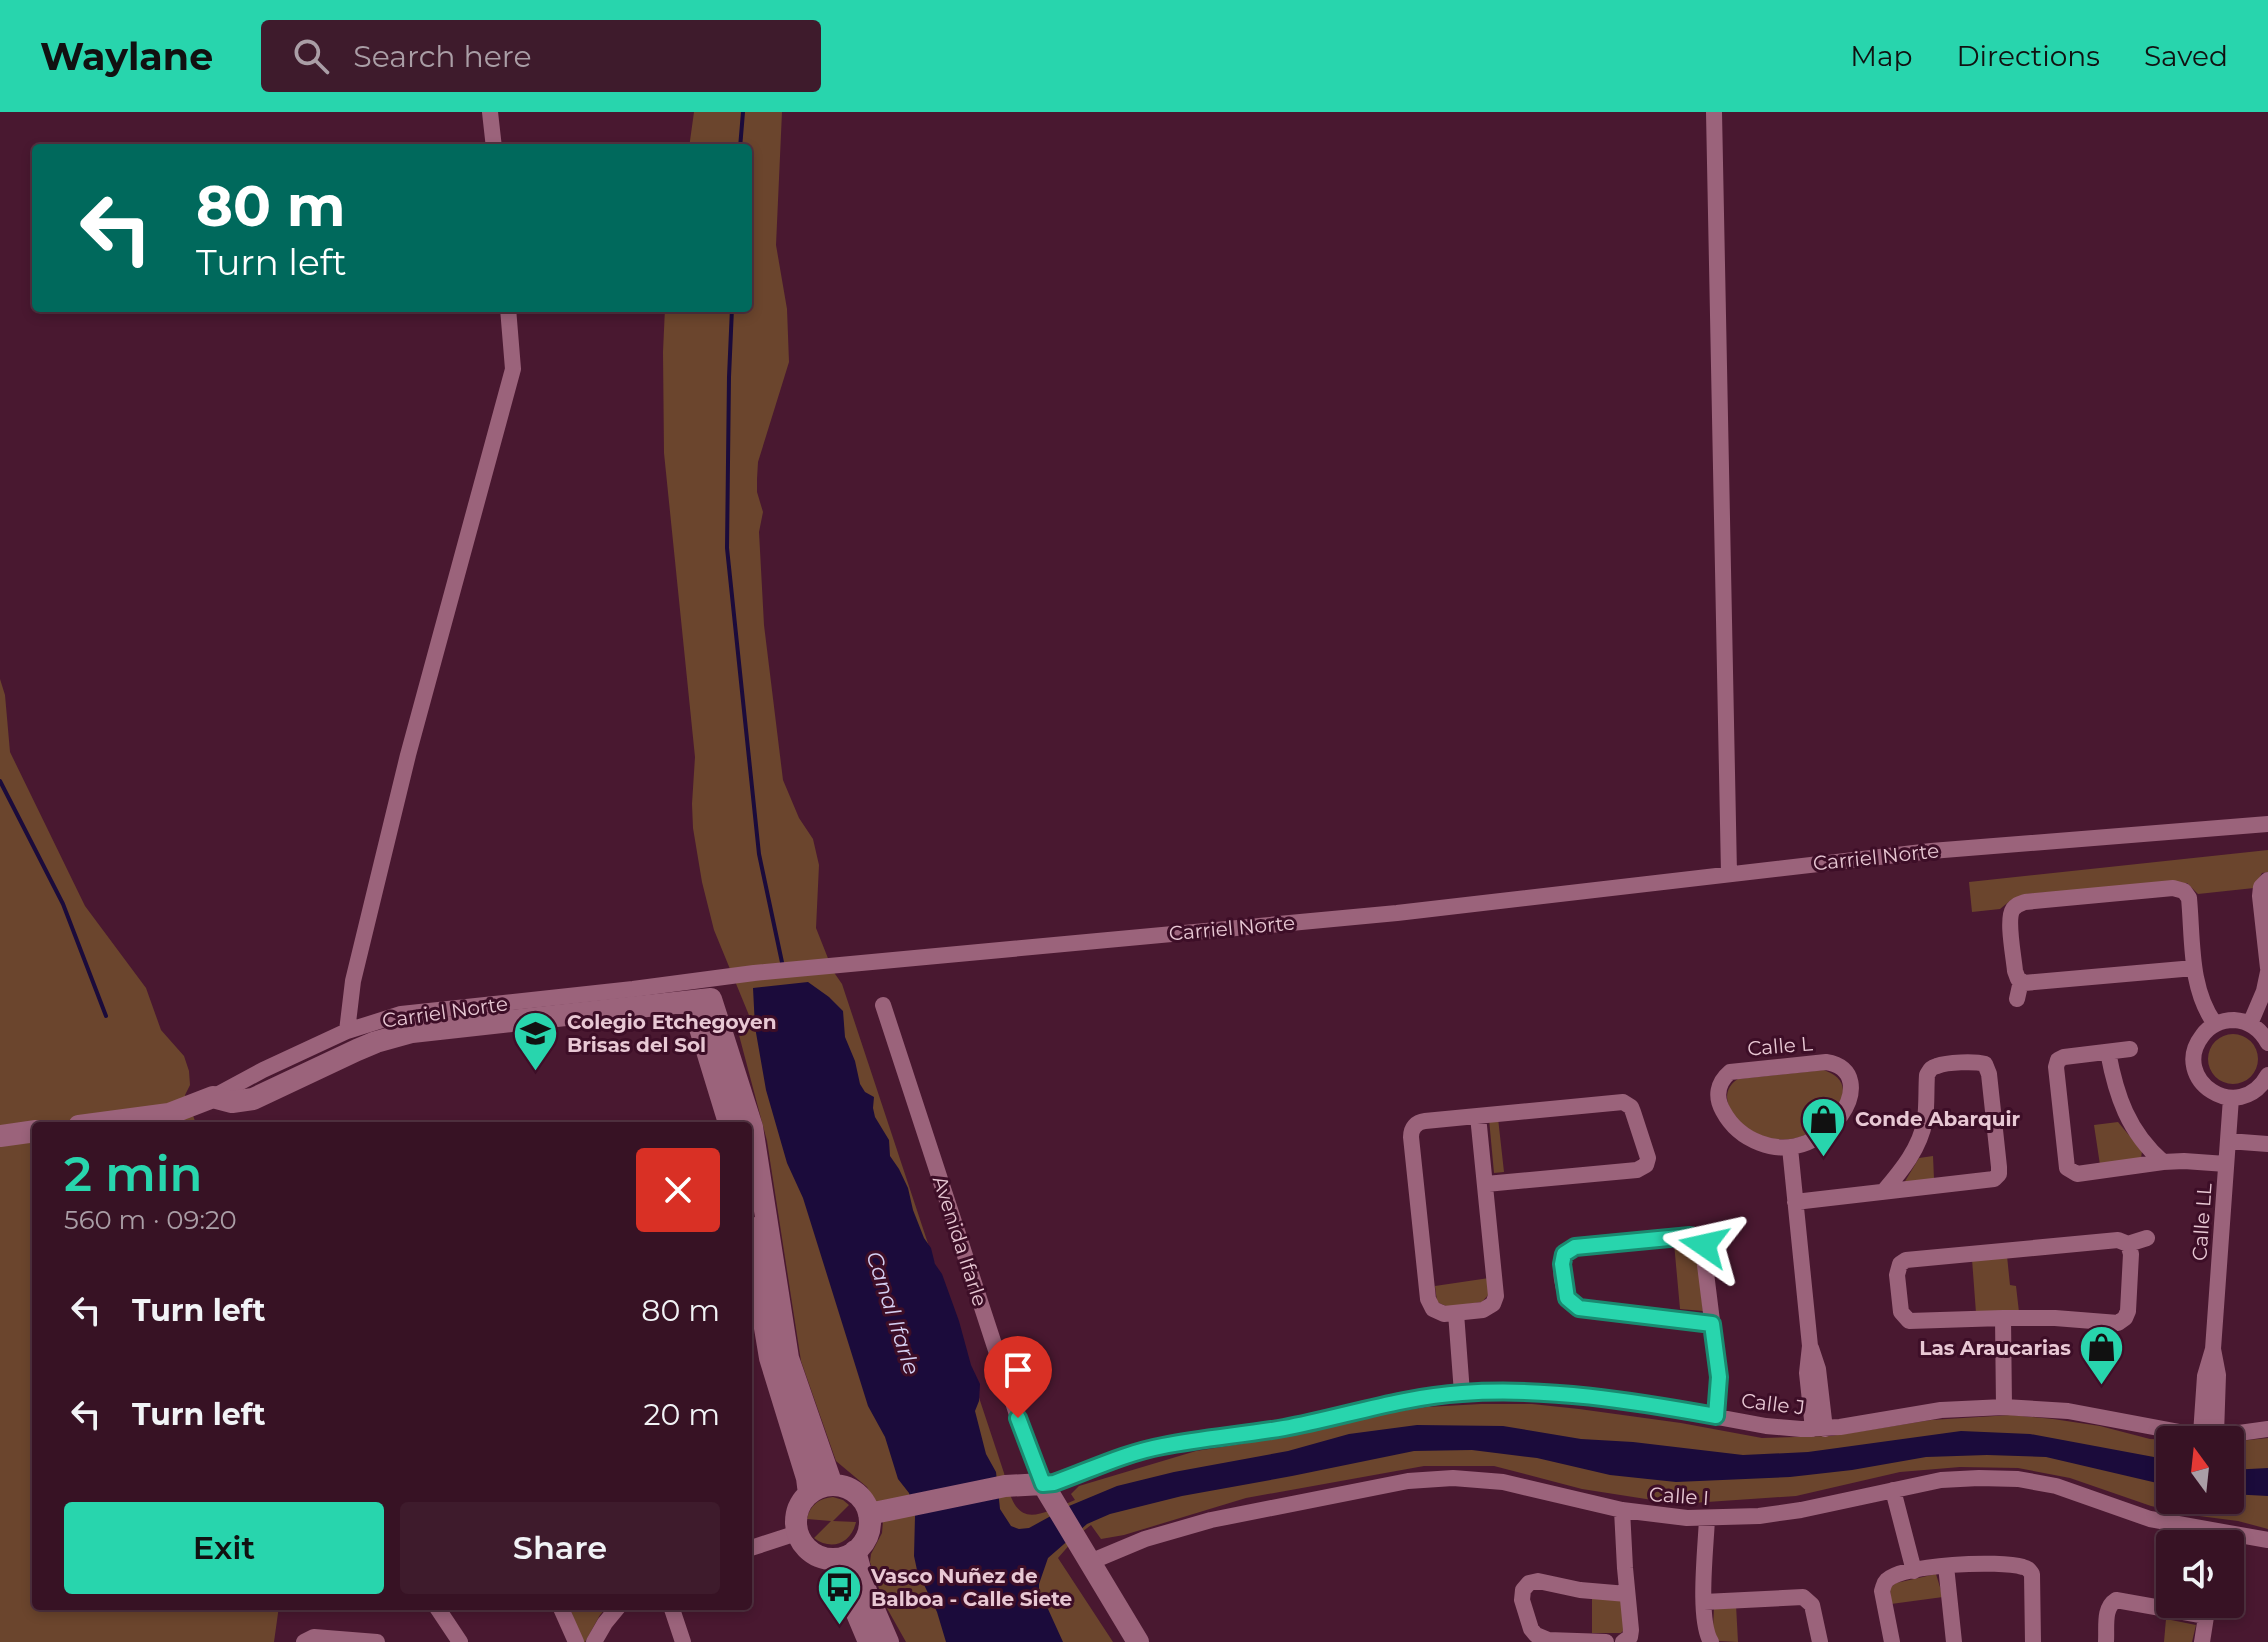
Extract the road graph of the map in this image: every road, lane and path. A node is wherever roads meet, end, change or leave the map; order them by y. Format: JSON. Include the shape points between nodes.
{"nodes":[{"id":1,"x":490,"y":112,"type":"edge"},
{"id":2,"x":1714,"y":112,"type":"edge"},
{"id":3,"x":494,"y":144,"type":"edge"},
{"id":4,"x":508,"y":312,"type":"edge"},
{"id":5,"x":2268,"y":824,"type":"edge"},
{"id":6,"x":1729,"y":874,"type":"junction"},
{"id":7,"x":2268,"y":880,"type":"edge"},
{"id":8,"x":2268,"y":960,"type":"edge"},
{"id":9,"x":2194,"y":968,"type":"junction"},
{"id":10,"x":2268,"y":970,"type":"edge"},
{"id":11,"x":2021,"y":981,"type":"junction"},
{"id":12,"x":702,"y":993,"type":"junction"},
{"id":13,"x":2017,"y":999,"type":"dead end"},
{"id":14,"x":883,"y":1005,"type":"dead end"},
{"id":15,"x":2215,"y":1024,"type":"junction"},
{"id":16,"x":2250,"y":1024,"type":"junction"},
{"id":17,"x":347,"y":1031,"type":"junction"},
{"id":18,"x":2268,"y":1043,"type":"edge"},
{"id":19,"x":2130,"y":1049,"type":"dead end"},
{"id":20,"x":2108,"y":1052,"type":"junction"},
{"id":21,"x":2268,"y":1075,"type":"edge"},
{"id":22,"x":213,"y":1097,"type":"junction"},
{"id":23,"x":2231,"y":1098,"type":"junction"},
{"id":24,"x":1478,"y":1116,"type":"junction"},
{"id":25,"x":109,"y":1122,"type":"edge"},
{"id":26,"x":729,"y":1122,"type":"edge"},
{"id":27,"x":750,"y":1122,"type":"edge"},
{"id":28,"x":752,"y":1127,"type":"edge"},
{"id":29,"x":32,"y":1132,"type":"edge"},
{"id":30,"x":0,"y":1136,"type":"edge"},
{"id":31,"x":2228,"y":1141,"type":"junction"},
{"id":32,"x":2268,"y":1144,"type":"edge"},
{"id":33,"x":1790,"y":1148,"type":"junction"},
{"id":34,"x":2163,"y":1162,"type":"junction"},
{"id":35,"x":2226,"y":1164,"type":"junction"},
{"id":36,"x":1486,"y":1184,"type":"junction"},
{"id":37,"x":1884,"y":1191,"type":"junction"},
{"id":38,"x":1795,"y":1202,"type":"junction"},
{"id":39,"x":754,"y":1222,"type":"edge"},
{"id":40,"x":2147,"y":1238,"type":"dead end"},
{"id":41,"x":2128,"y":1244,"type":"junction"},
{"id":42,"x":1456,"y":1313,"type":"junction"},
{"id":43,"x":2003,"y":1318,"type":"junction"},
{"id":44,"x":1712,"y":1324,"type":"junction"},
{"id":45,"x":1462,"y":1393,"type":"junction"},
{"id":46,"x":2004,"y":1407,"type":"junction"},
{"id":47,"x":1716,"y":1416,"type":"junction"},
{"id":48,"x":2210,"y":1426,"type":"edge"},
{"id":49,"x":2156,"y":1428,"type":"edge"},
{"id":50,"x":1819,"y":1429,"type":"junction"},
{"id":51,"x":2268,"y":1429,"type":"edge"},
{"id":52,"x":2244,"y":1431,"type":"edge"},
{"id":53,"x":1043,"y":1484,"type":"junction"},
{"id":54,"x":832,"y":1485,"type":"junction"},
{"id":55,"x":1893,"y":1490,"type":"junction"},
{"id":56,"x":809,"y":1494,"type":"junction"},
{"id":57,"x":1622,"y":1510,"type":"junction"},
{"id":58,"x":869,"y":1514,"type":"junction"},
{"id":59,"x":1707,"y":1518,"type":"junction"},
{"id":60,"x":2190,"y":1530,"type":"edge"},
{"id":61,"x":797,"y":1533,"type":"junction"},
{"id":62,"x":2244,"y":1539,"type":"edge"},
{"id":63,"x":2268,"y":1540,"type":"edge"},
{"id":64,"x":752,"y":1548,"type":"edge"},
{"id":65,"x":1085,"y":1554,"type":"junction"},
{"id":66,"x":844,"y":1555,"type":"junction"},
{"id":67,"x":1946,"y":1566,"type":"junction"},
{"id":68,"x":1914,"y":1571,"type":"junction"},
{"id":69,"x":1627,"y":1594,"type":"junction"},
{"id":70,"x":1704,"y":1602,"type":"junction"},
{"id":71,"x":2156,"y":1604,"type":"edge"},
{"id":72,"x":438,"y":1610,"type":"edge"},
{"id":73,"x":562,"y":1610,"type":"edge"},
{"id":74,"x":616,"y":1610,"type":"edge"},
{"id":75,"x":672,"y":1610,"type":"edge"},
{"id":76,"x":2206,"y":1618,"type":"edge"},
{"id":77,"x":456,"y":1641,"type":"edge"},
{"id":78,"x":304,"y":1642,"type":"edge"},
{"id":79,"x":377,"y":1642,"type":"edge"},
{"id":80,"x":576,"y":1642,"type":"edge"},
{"id":81,"x":594,"y":1642,"type":"edge"},
{"id":82,"x":683,"y":1642,"type":"edge"},
{"id":83,"x":869,"y":1642,"type":"edge"},
{"id":84,"x":888,"y":1642,"type":"edge"},
{"id":85,"x":1138,"y":1642,"type":"edge"},
{"id":86,"x":1606,"y":1642,"type":"edge"},
{"id":87,"x":1623,"y":1642,"type":"edge"},
{"id":88,"x":1711,"y":1642,"type":"edge"},
{"id":89,"x":1820,"y":1642,"type":"edge"},
{"id":90,"x":1892,"y":1642,"type":"edge"},
{"id":91,"x":1954,"y":1642,"type":"edge"},
{"id":92,"x":2033,"y":1642,"type":"edge"},
{"id":93,"x":2106,"y":1642,"type":"edge"},
{"id":94,"x":2202,"y":1642,"type":"edge"}],
"edges":[{"from":1,"to":3,"type":"street"},
{"from":2,"to":6,"type":"street"},
{"from":4,"to":17,"type":"street","via":[[513,369],[408,755],[353,981]]},
{"from":5,"to":6,"type":"street","name":"Carriel Norte","via":[[1931,851]]},
{"from":6,"to":12,"type":"street","name":"Carriel Norte","via":[[1397,913],[754,973]]},
{"from":7,"to":8,"type":"street","via":[[2260,891]]},
{"from":8,"to":10,"type":"street"},
{"from":9,"to":11,"type":"street"},
{"from":9,"to":11,"type":"street","via":[[2189,898],[2173,888],[2020,903],[2010,921],[2015,971]]},
{"from":9,"to":15,"type":"street"},
{"from":10,"to":16,"type":"street"},
{"from":11,"to":13,"type":"street"},
{"from":12,"to":17,"type":"street","name":"Carriel Norte","via":[[401,1014]]},
{"from":12,"to":22,"type":"street","name":"Carriel Norte","via":[[412,1032],[357,1050],[253,1099],[232,1102]]},
{"from":12,"to":26,"type":"street"},
{"from":12,"to":27,"type":"street"},
{"from":14,"to":53,"type":"street","name":"Avenida Ifarle"},
{"from":15,"to":16,"type":"street"},
{"from":15,"to":23,"type":"street","via":[[2198,1040],[2194,1063],[2209,1090]]},
{"from":16,"to":18,"type":"street"},
{"from":17,"to":22,"type":"street","name":"Carriel Norte"},
{"from":19,"to":20,"type":"street"},
{"from":20,"to":34,"type":"street","via":[[2128,1119]]},
{"from":20,"to":34,"type":"street","via":[[2064,1057],[2056,1064],[2067,1168],[2077,1174]]},
{"from":21,"to":23,"type":"street","via":[[2253,1092]]},
{"from":22,"to":25,"type":"street","name":"Carriel Norte","via":[[169,1114]]},
{"from":23,"to":31,"type":"street","name":"Calle LL"},
{"from":24,"to":36,"type":"street"},
{"from":24,"to":36,"type":"street","via":[[1623,1102],[1631,1107],[1648,1158],[1637,1170]]},
{"from":24,"to":42,"type":"street","via":[[1421,1121],[1411,1133],[1428,1299],[1436,1312]]},
{"from":28,"to":39,"type":"street"},
{"from":29,"to":30,"type":"street"},
{"from":31,"to":32,"type":"street"},
{"from":31,"to":35,"type":"street","name":"Calle LL"},
{"from":33,"to":33,"type":"street","name":"Calle L","via":[[1822,1135],[1843,1114],[1850,1088],[1844,1071],[1826,1062],[1726,1075],[1718,1098],[1730,1122],[1757,1142]]},
{"from":33,"to":38,"type":"street"},
{"from":34,"to":35,"type":"street"},
{"from":35,"to":48,"type":"street","name":"Calle LL","via":[[2213,1349],[2218,1375]]},
{"from":36,"to":42,"type":"street","via":[[1496,1296],[1488,1308]]},
{"from":37,"to":37,"type":"street","via":[[1997,1177],[1985,1064],[1929,1070],[1922,1133]]},
{"from":37,"to":38,"type":"street"},
{"from":38,"to":50,"type":"street","via":[[1810,1346],[1818,1369]]},
{"from":39,"to":54,"type":"street","via":[[788,1358]]},
{"from":39,"to":56,"type":"street","via":[[770,1358]]},
{"from":40,"to":41,"type":"street"},
{"from":41,"to":43,"type":"street","via":[[2128,1311],[2122,1321]]},
{"from":41,"to":43,"type":"street","via":[[2118,1240],[1909,1259],[1898,1268],[1901,1312],[1909,1321]]},
{"from":42,"to":45,"type":"street"},
{"from":43,"to":46,"type":"street"},
{"from":44,"to":44,"type":"street","via":[[1699,1238],[1575,1247],[1564,1254],[1565,1293],[1574,1306]]},
{"from":44,"to":47,"type":"street","via":[[1719,1377]]},
{"from":45,"to":47,"type":"street","name":"Calle J","via":[[1596,1398]]},
{"from":45,"to":53,"type":"street","name":"Calle J","via":[[1162,1446]]},
{"from":46,"to":49,"type":"street","name":"Calle J","via":[[2068,1411]]},
{"from":46,"to":50,"type":"street","name":"Calle J","via":[[1941,1410]]},
{"from":47,"to":50,"type":"street","name":"Calle J"},
{"from":51,"to":52,"type":"street","name":"Calle J"},
{"from":53,"to":58,"type":"street","via":[[1005,1486]]},
{"from":53,"to":65,"type":"street","name":"Avenida Ifarle"},
{"from":54,"to":56,"type":"street"},
{"from":54,"to":58,"type":"street","via":[[856,1493]]},
{"from":55,"to":59,"type":"street","name":"Calle I","via":[[1801,1510]]},
{"from":55,"to":60,"type":"street","name":"Calle I","via":[[1959,1478],[2018,1479],[2066,1489]]},
{"from":55,"to":68,"type":"street"},
{"from":56,"to":61,"type":"street","via":[[797,1512]]},
{"from":57,"to":59,"type":"street","name":"Calle I"},
{"from":57,"to":65,"type":"street","name":"Calle I","via":[[1503,1482],[1429,1478],[1200,1523]]},
{"from":57,"to":69,"type":"street"},
{"from":58,"to":66,"type":"street","via":[[866,1538]]},
{"from":59,"to":70,"type":"street"},
{"from":61,"to":64,"type":"street"},
{"from":61,"to":66,"type":"street","via":[[811,1552]]},
{"from":62,"to":63,"type":"street","name":"Calle I"},
{"from":65,"to":85,"type":"street","name":"Avenida Ifarle"},
{"from":66,"to":83,"type":"street"},
{"from":66,"to":84,"type":"street"},
{"from":67,"to":68,"type":"street"},
{"from":67,"to":91,"type":"street"},
{"from":67,"to":92,"type":"street","via":[[1991,1564],[2029,1570],[2034,1578]]},
{"from":68,"to":90,"type":"street","via":[[1889,1578],[1883,1587]]},
{"from":69,"to":86,"type":"street","via":[[1538,1581],[1523,1590],[1536,1635]]},
{"from":69,"to":87,"type":"street","via":[[1631,1634]]},
{"from":70,"to":88,"type":"street"},
{"from":70,"to":89,"type":"street","via":[[1803,1597],[1812,1605]]},
{"from":71,"to":93,"type":"street","via":[[2116,1600],[2110,1604]]},
{"from":72,"to":77,"type":"street"},
{"from":73,"to":80,"type":"street"},
{"from":74,"to":81,"type":"street"},
{"from":75,"to":82,"type":"street"},
{"from":76,"to":94,"type":"street"},
{"from":78,"to":79,"type":"street","via":[[319,1637]]}]}
